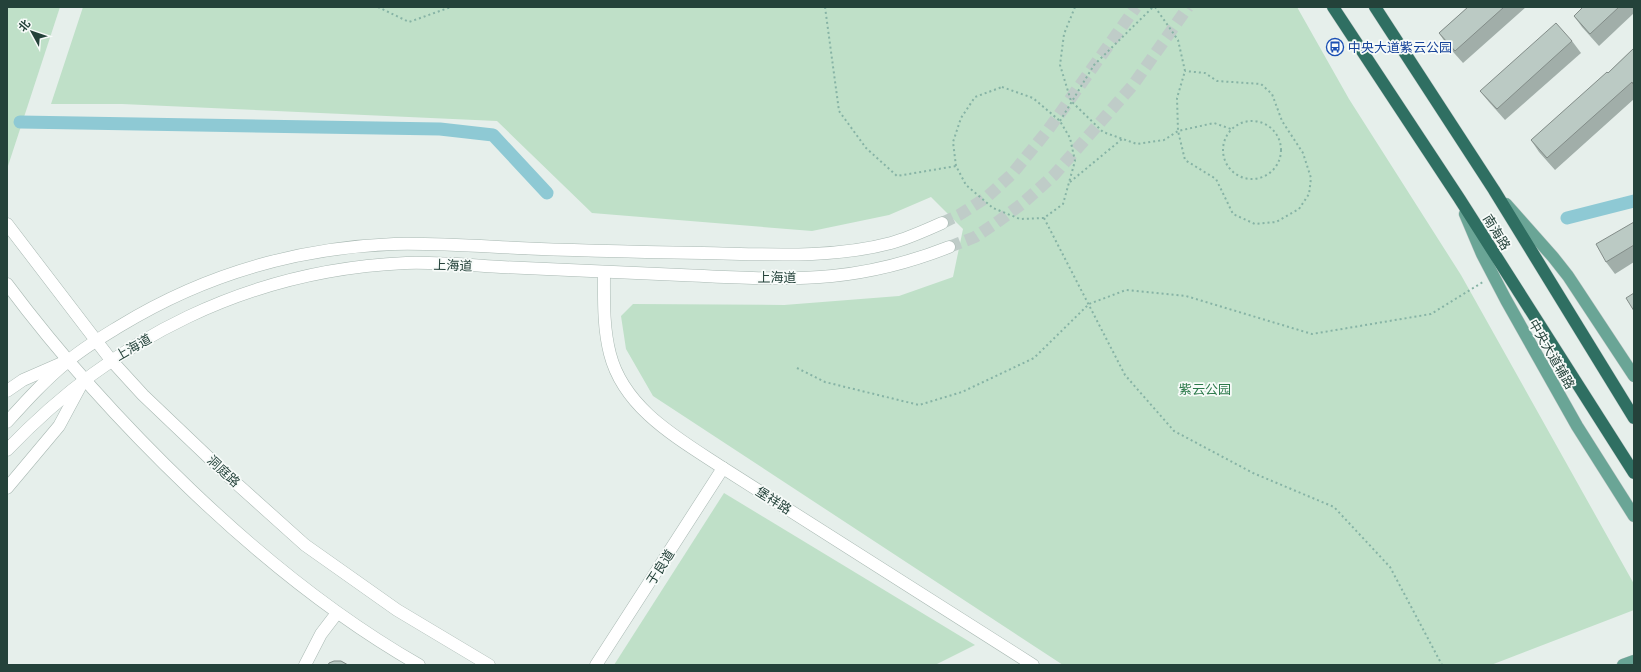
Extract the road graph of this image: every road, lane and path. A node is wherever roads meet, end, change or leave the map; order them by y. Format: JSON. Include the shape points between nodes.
{"nodes":[{"id":1,"x":378,"y":7,"type":"edge"},
{"id":2,"x":451,"y":7,"type":"edge"},
{"id":3,"x":825,"y":7,"type":"edge"},
{"id":4,"x":1075,"y":7,"type":"edge"},
{"id":5,"x":1154,"y":7,"type":"edge"},
{"id":6,"x":1333,"y":7,"type":"edge"},
{"id":7,"x":1375,"y":7,"type":"edge"},
{"id":8,"x":1185,"y":70,"type":"junction"},
{"id":9,"x":1071,"y":101,"type":"junction"},
{"id":10,"x":1060,"y":121,"type":"junction"},
{"id":11,"x":1231,"y":129,"type":"junction"},
{"id":12,"x":1178,"y":131,"type":"junction"},
{"id":13,"x":1122,"y":139,"type":"junction"},
{"id":14,"x":956,"y":166,"type":"junction"},
{"id":15,"x":1069,"y":183,"type":"junction"},
{"id":16,"x":1494,"y":190,"type":"junction"},
{"id":17,"x":1459,"y":198,"type":"junction"},
{"id":18,"x":1044,"y":218,"type":"junction"},
{"id":19,"x":942,"y":223,"type":"tunnel mouth"},
{"id":20,"x":7,"y":224,"type":"edge"},
{"id":21,"x":949,"y":247,"type":"tunnel mouth"},
{"id":22,"x":604,"y":272,"type":"junction"},
{"id":23,"x":1493,"y":276,"type":"junction"},
{"id":24,"x":7,"y":284,"type":"edge"},
{"id":25,"x":1089,"y":304,"type":"junction"},
{"id":26,"x":96,"y":341,"type":"junction"},
{"id":27,"x":111,"y":360,"type":"junction"},
{"id":28,"x":67,"y":361,"type":"junction"},
{"id":29,"x":797,"y":368,"type":"dead end"},
{"id":30,"x":1634,"y":376,"type":"edge"},
{"id":31,"x":84,"y":381,"type":"junction"},
{"id":32,"x":7,"y":391,"type":"edge"},
{"id":33,"x":1634,"y":418,"type":"edge"},
{"id":34,"x":7,"y":422,"type":"edge"},
{"id":35,"x":7,"y":450,"type":"edge"},
{"id":36,"x":723,"y":468,"type":"junction"},
{"id":37,"x":1634,"y":473,"type":"edge"},
{"id":38,"x":7,"y":488,"type":"edge"},
{"id":39,"x":1634,"y":516,"type":"edge"},
{"id":40,"x":337,"y":613,"type":"junction"},
{"id":41,"x":1634,"y":661,"type":"edge"},
{"id":42,"x":305,"y":665,"type":"edge"},
{"id":43,"x":420,"y":665,"type":"edge"},
{"id":44,"x":489,"y":665,"type":"edge"},
{"id":45,"x":596,"y":665,"type":"edge"},
{"id":46,"x":1033,"y":665,"type":"edge"},
{"id":47,"x":1442,"y":665,"type":"edge"},
{"id":48,"x":1623,"y":665,"type":"edge"}],
"edges":[{"from":1,"to":2,"type":"path","via":[[409,22]]},
{"from":3,"to":14,"type":"path","via":[[839,111],[866,148],[897,176]]},
{"from":4,"to":9,"type":"path","via":[[1064,34],[1060,65]]},
{"from":5,"to":8,"type":"path","via":[[1178,40]]},
{"from":5,"to":9,"type":"path","via":[[1094,65]]},
{"from":6,"to":17,"type":"highway","name":"南海路"},
{"from":7,"to":16,"type":"highway","name":"南海路"},
{"from":8,"to":12,"type":"path","via":[[1177,98]]},
{"from":8,"to":12,"type":"path","via":[[1205,73],[1218,81],[1261,84],[1272,94],[1282,121],[1303,153],[1311,178],[1309,194],[1299,209],[1276,222],[1255,224],[1233,214],[1216,179],[1185,160]]},
{"from":9,"to":10,"type":"path"},
{"from":9,"to":13,"type":"path","via":[[1103,132]]},
{"from":10,"to":14,"type":"path","via":[[1032,98],[1002,87],[975,97],[961,118],[954,142]]},
{"from":10,"to":15,"type":"path","via":[[1070,138],[1075,161]]},
{"from":11,"to":11,"type":"path","via":[[1249,120],[1259,121],[1276,132],[1282,150],[1275,169],[1259,179],[1250,180],[1232,172],[1223,156],[1223,146]]},
{"from":11,"to":12,"type":"path","via":[[1214,123]]},
{"from":12,"to":13,"type":"path","via":[[1164,140],[1137,144]]},
{"from":13,"to":15,"type":"path"},
{"from":14,"to":18,"type":"path","via":[[966,185],[993,208],[1020,219]]},
{"from":15,"to":18,"type":"path","via":[[1063,204]]},
{"from":16,"to":30,"type":"main road","via":[[1568,276]]},
{"from":16,"to":33,"type":"highway","name":"南海路"},
{"from":17,"to":23,"type":"main road","name":"中央大道辅路"},
{"from":17,"to":37,"type":"highway","name":"南海路"},
{"from":18,"to":25,"type":"path"},
{"from":19,"to":26,"type":"street","name":"上海道","via":[[890,243],[808,253],[600,252],[425,244],[342,249],[271,262],[219,277],[139,314]]},
{"from":20,"to":26,"type":"street","name":"洞庭路"},
{"from":21,"to":22,"type":"street","name":"上海道","via":[[898,264],[831,276],[747,277]]},
{"from":22,"to":27,"type":"street","name":"上海道","via":[[407,263],[346,269],[274,283],[222,301]]},
{"from":22,"to":36,"type":"street","name":"堡祥路","via":[[606,335],[610,355],[625,390],[640,409]]},
{"from":23,"to":25,"type":"path","via":[[1431,314],[1312,334],[1186,296],[1126,290]]},
{"from":23,"to":39,"type":"main road","name":"中央大道辅路","via":[[1577,426]]},
{"from":24,"to":28,"type":"street"},
{"from":25,"to":29,"type":"path","via":[[1034,358],[962,392],[919,405],[825,382]]},
{"from":25,"to":47,"type":"path","via":[[1124,374],[1174,431],[1253,473],[1334,507],[1390,567]]},
{"from":26,"to":27,"type":"street","name":"洞庭路"},
{"from":26,"to":28,"type":"street","name":"上海道"},
{"from":27,"to":31,"type":"street","name":"上海道"},
{"from":27,"to":44,"type":"street","name":"洞庭路","via":[[169,420],[305,545],[397,610]]},
{"from":28,"to":31,"type":"street"},
{"from":28,"to":32,"type":"street","via":[[23,380]]},
{"from":28,"to":34,"type":"street","name":"上海道"},
{"from":31,"to":35,"type":"street","name":"上海道","via":[[27,429]]},
{"from":31,"to":38,"type":"street","via":[[59,426]]},
{"from":31,"to":40,"type":"street","via":[[144,445],[210,508],[273,564]]},
{"from":36,"to":45,"type":"street","name":"于良道"},
{"from":36,"to":46,"type":"street","name":"堡祥路"},
{"from":40,"to":42,"type":"street","via":[[321,634]]},
{"from":40,"to":43,"type":"street"},
{"from":41,"to":48,"type":"main road"}]}
